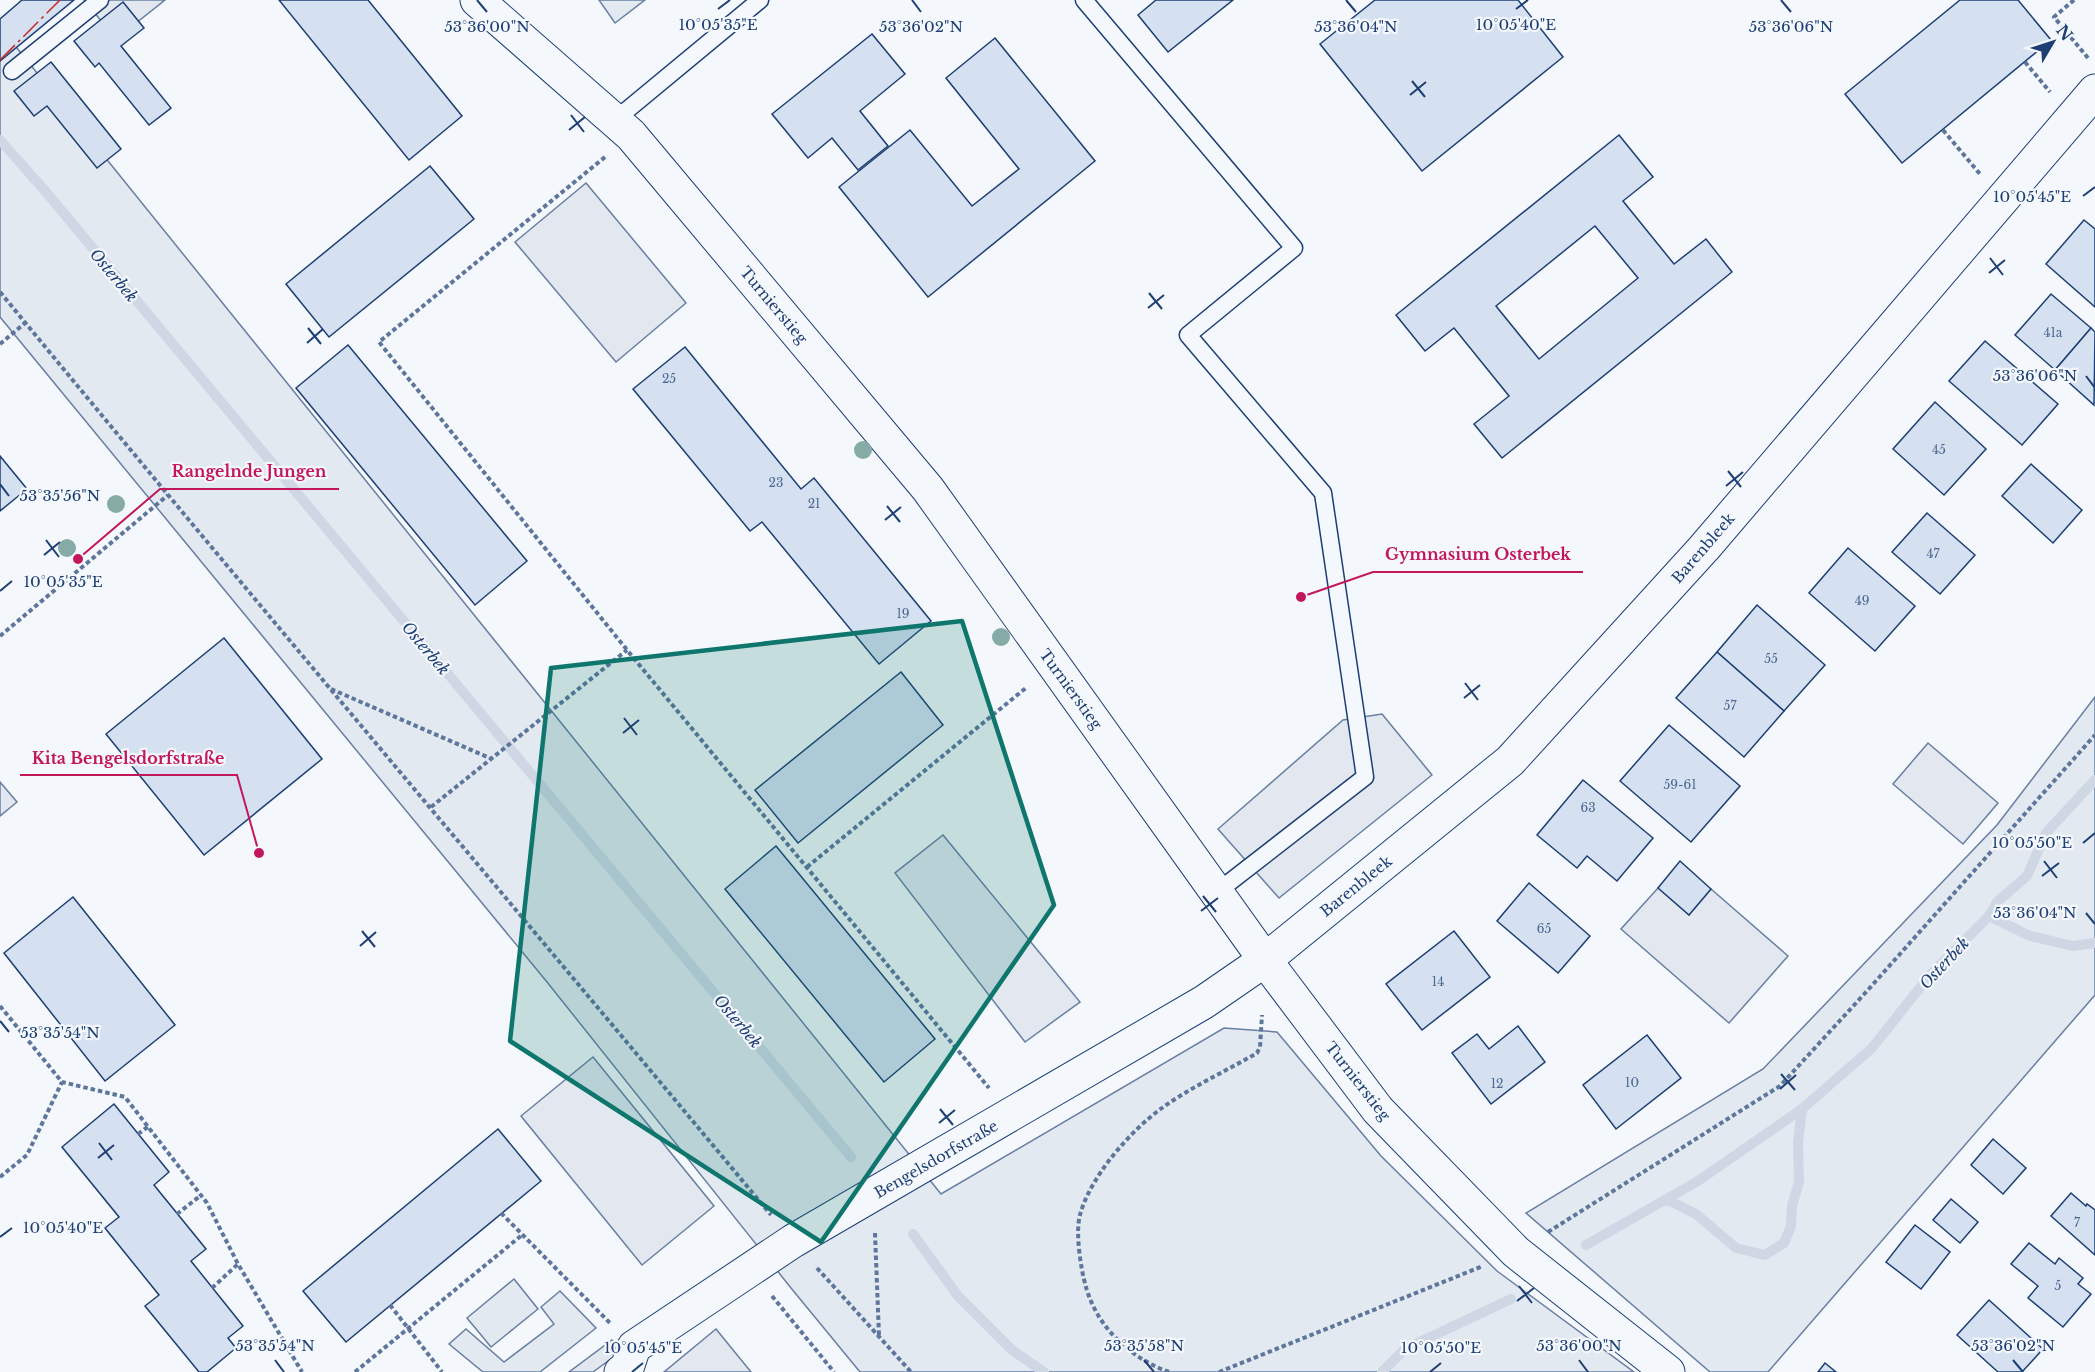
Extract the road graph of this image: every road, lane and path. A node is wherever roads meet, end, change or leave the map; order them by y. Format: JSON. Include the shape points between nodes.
{"nodes":[{"id":1,"x":100,"y":0,"type":"edge"},
{"id":2,"x":477,"y":0,"type":"edge"},
{"id":3,"x":760,"y":0,"type":"edge"},
{"id":4,"x":1084,"y":0,"type":"edge"},
{"id":5,"x":2074,"y":0,"type":"edge"},
{"id":6,"x":2095,"y":66,"type":"edge"},
{"id":7,"x":12,"y":71,"type":"dead end"},
{"id":8,"x":2095,"y":91,"type":"edge"},
{"id":9,"x":623,"y":128,"type":"junction"},
{"id":10,"x":1943,"y":130,"type":"dead end"},
{"id":11,"x":2002,"y":200,"type":"junction"},
{"id":12,"x":0,"y":292,"type":"edge"},
{"id":13,"x":25,"y":323,"type":"junction"},
{"id":14,"x":0,"y":344,"type":"edge"},
{"id":15,"x":168,"y":495,"type":"junction"},
{"id":16,"x":0,"y":636,"type":"edge"},
{"id":17,"x":627,"y":650,"type":"junction"},
{"id":18,"x":1054,"y":665,"type":"junction"},
{"id":19,"x":328,"y":688,"type":"junction"},
{"id":20,"x":2095,"y":735,"type":"edge"},
{"id":21,"x":492,"y":759,"type":"junction"},
{"id":22,"x":431,"y":807,"type":"junction"},
{"id":23,"x":807,"y":867,"type":"junction"},
{"id":24,"x":1217,"y":892,"type":"junction"},
{"id":25,"x":1265,"y":960,"type":"junction"},
{"id":26,"x":0,"y":1006,"type":"edge"},
{"id":27,"x":1262,"y":1014,"type":"dead end"},
{"id":28,"x":62,"y":1082,"type":"junction"},
{"id":29,"x":1012,"y":1115,"type":"junction"},
{"id":30,"x":149,"y":1126,"type":"junction"},
{"id":31,"x":138,"y":1134,"type":"dead end"},
{"id":32,"x":0,"y":1177,"type":"edge"},
{"id":33,"x":873,"y":1195,"type":"junction"},
{"id":34,"x":200,"y":1196,"type":"junction"},
{"id":35,"x":501,"y":1213,"type":"dead end"},
{"id":36,"x":177,"y":1214,"type":"dead end"},
{"id":37,"x":522,"y":1235,"type":"junction"},
{"id":38,"x":793,"y":1241,"type":"junction"},
{"id":39,"x":1516,"y":1252,"type":"junction"},
{"id":40,"x":238,"y":1264,"type":"junction"},
{"id":41,"x":750,"y":1270,"type":"junction"},
{"id":42,"x":212,"y":1288,"type":"dead end"},
{"id":43,"x":390,"y":1305,"type":"dead end"},
{"id":44,"x":408,"y":1329,"type":"junction"},
{"id":45,"x":879,"y":1337,"type":"junction"},
{"id":46,"x":628,"y":1360,"type":"edge"},
{"id":47,"x":302,"y":1372,"type":"edge"},
{"id":48,"x":356,"y":1372,"type":"edge"},
{"id":49,"x":442,"y":1372,"type":"edge"},
{"id":50,"x":834,"y":1372,"type":"edge"},
{"id":51,"x":911,"y":1372,"type":"edge"},
{"id":52,"x":1169,"y":1372,"type":"edge"},
{"id":53,"x":1219,"y":1372,"type":"edge"},
{"id":54,"x":1668,"y":1372,"type":"edge"}],
"edges":[{"from":1,"to":7,"type":"lane"},
{"from":2,"to":9,"type":"street","name":"Turnierstieg"},
{"from":3,"to":9,"type":"lane"},
{"from":4,"to":24,"type":"lane","via":[[1294,248],[1188,335],[1323,492],[1365,777]]},
{"from":5,"to":6,"type":"path","via":[[2054,16]]},
{"from":8,"to":11,"type":"street","name":"Barenbleek"},
{"from":9,"to":17,"type":"path","via":[[379,342]]},
{"from":9,"to":18,"type":"street","name":"Turnierstieg","via":[[928,489]]},
{"from":10,"to":11,"type":"path"},
{"from":11,"to":25,"type":"street","name":"Barenbleek","via":[[1704,548],[1510,760]]},
{"from":12,"to":13,"type":"path"},
{"from":13,"to":14,"type":"path"},
{"from":13,"to":15,"type":"path"},
{"from":15,"to":16,"type":"path"},
{"from":15,"to":19,"type":"path"},
{"from":17,"to":21,"type":"path"},
{"from":17,"to":23,"type":"path"},
{"from":18,"to":23,"type":"path"},
{"from":18,"to":24,"type":"street","name":"Turnierstieg"},
{"from":19,"to":21,"type":"path"},
{"from":19,"to":22,"type":"path"},
{"from":20,"to":39,"type":"path","via":[[1780,1086]]},
{"from":21,"to":22,"type":"path"},
{"from":22,"to":38,"type":"path"},
{"from":23,"to":29,"type":"path"},
{"from":24,"to":25,"type":"street","name":"Turnierstieg"},
{"from":25,"to":29,"type":"street","name":"Bengelsdorfstraße","via":[[1204,1002]]},
{"from":25,"to":39,"type":"street","name":"Turnierstieg","via":[[1378,1110]]},
{"from":26,"to":28,"type":"path"},
{"from":27,"to":52,"type":"path","via":[[1257,1053],[1154,1114],[1095,1180],[1079,1217],[1080,1264],[1091,1305],[1116,1341]]},
{"from":28,"to":30,"type":"path","via":[[125,1097]]},
{"from":28,"to":32,"type":"path","via":[[27,1155]]},
{"from":29,"to":33,"type":"street","name":"Bengelsdorfstraße"},
{"from":30,"to":31,"type":"path"},
{"from":30,"to":34,"type":"path"},
{"from":33,"to":38,"type":"street","name":"Bengelsdorfstraße"},
{"from":33,"to":45,"type":"path"},
{"from":34,"to":36,"type":"path"},
{"from":34,"to":40,"type":"path"},
{"from":35,"to":37,"type":"path"},
{"from":37,"to":44,"type":"path"},
{"from":37,"to":46,"type":"path"},
{"from":38,"to":41,"type":"street","name":"Bengelsdorfstraße"},
{"from":38,"to":45,"type":"path"},
{"from":39,"to":53,"type":"path"},
{"from":39,"to":54,"type":"street","name":"Turnierstieg"},
{"from":40,"to":42,"type":"path"},
{"from":40,"to":47,"type":"path"},
{"from":41,"to":46,"type":"street","name":"Bengelsdorfstraße"},
{"from":41,"to":50,"type":"path"},
{"from":43,"to":44,"type":"path"},
{"from":44,"to":48,"type":"path"},
{"from":44,"to":49,"type":"path"},
{"from":45,"to":51,"type":"path"}]}
